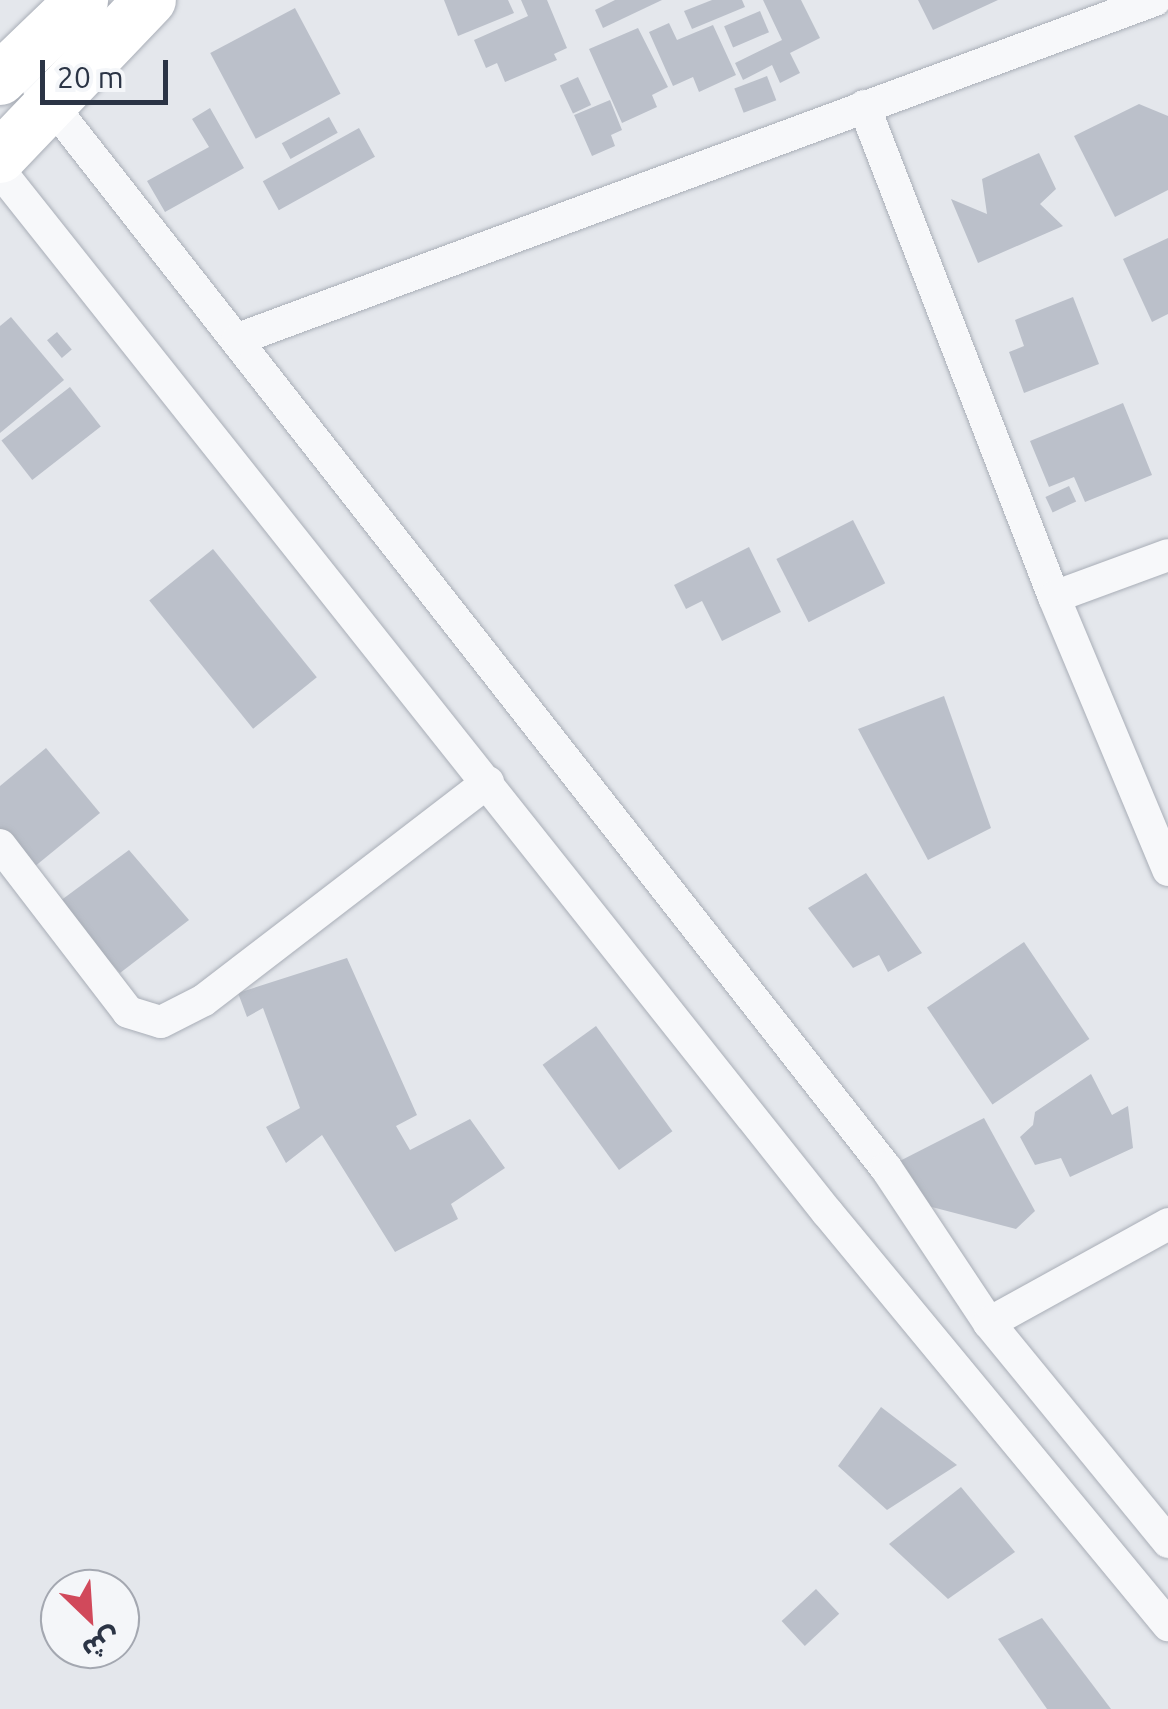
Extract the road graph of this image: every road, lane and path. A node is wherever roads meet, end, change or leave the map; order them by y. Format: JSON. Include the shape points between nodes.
{"nodes":[{"id":1,"x":82,"y":0,"type":"edge"},
{"id":2,"x":150,"y":0,"type":"edge"},
{"id":3,"x":1154,"y":0,"type":"edge"},
{"id":4,"x":8,"y":71,"type":"edge"},
{"id":5,"x":52,"y":104,"type":"junction"},
{"id":6,"x":864,"y":106,"type":"junction"},
{"id":7,"x":0,"y":157,"type":"edge"},
{"id":8,"x":0,"y":171,"type":"edge"},
{"id":9,"x":238,"y":339,"type":"junction"},
{"id":10,"x":1168,"y":554,"type":"edge"},
{"id":11,"x":1054,"y":598,"type":"junction"},
{"id":12,"x":488,"y":782,"type":"junction"},
{"id":13,"x":0,"y":845,"type":"edge"},
{"id":14,"x":1168,"y":870,"type":"edge"},
{"id":15,"x":1168,"y":1224,"type":"edge"},
{"id":16,"x":989,"y":1323,"type":"junction"},
{"id":17,"x":1168,"y":1542,"type":"edge"},
{"id":18,"x":1168,"y":1624,"type":"edge"}],
"edges":[{"from":1,"to":4,"type":"main road"},
{"from":2,"to":5,"type":"main road"},
{"from":3,"to":6,"type":"street"},
{"from":4,"to":5,"type":"street"},
{"from":5,"to":7,"type":"main road"},
{"from":5,"to":9,"type":"street"},
{"from":6,"to":9,"type":"street"},
{"from":6,"to":11,"type":"street"},
{"from":8,"to":12,"type":"street"},
{"from":9,"to":16,"type":"street","via":[[886,1168]]},
{"from":10,"to":11,"type":"street"},
{"from":11,"to":14,"type":"street"},
{"from":12,"to":13,"type":"street","via":[[204,1000],[161,1022],[128,1012]]},
{"from":12,"to":18,"type":"street","via":[[827,1212]]},
{"from":15,"to":16,"type":"street"},
{"from":16,"to":17,"type":"street"}]}
